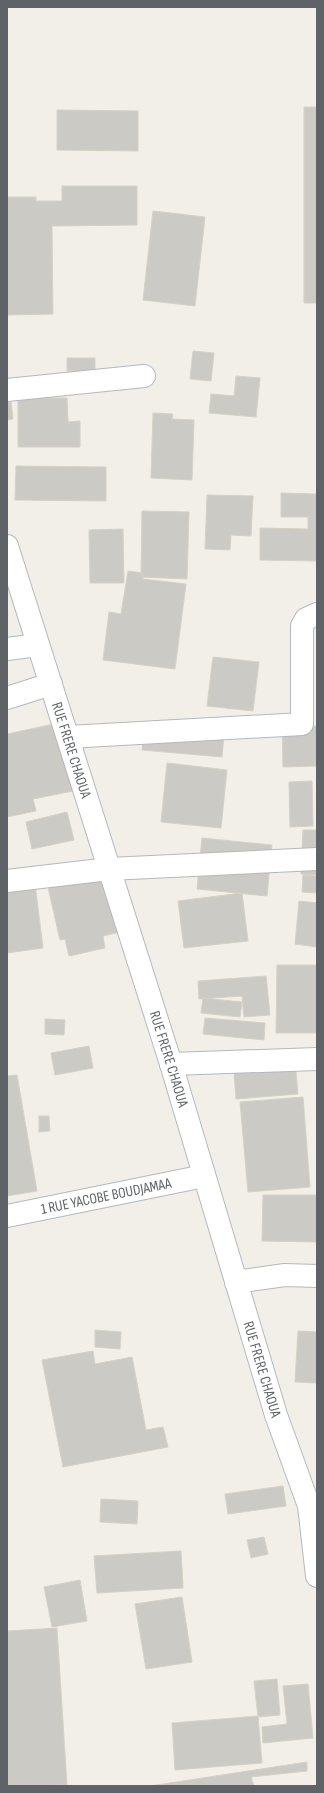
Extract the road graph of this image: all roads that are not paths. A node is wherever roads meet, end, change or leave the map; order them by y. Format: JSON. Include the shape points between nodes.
{"nodes":[{"id":1,"x":144,"y":376,"type":"dead end"},
{"id":2,"x":7,"y":390,"type":"edge"},
{"id":3,"x":7,"y":546,"type":"edge"},
{"id":4,"x":317,"y":614,"type":"edge"},
{"id":5,"x":38,"y":645,"type":"junction"},
{"id":6,"x":7,"y":649,"type":"edge"},
{"id":7,"x":51,"y":684,"type":"junction"},
{"id":8,"x":7,"y":698,"type":"edge"},
{"id":9,"x":68,"y":737,"type":"junction"},
{"id":10,"x":317,"y":859,"type":"edge"},
{"id":11,"x":109,"y":869,"type":"junction"},
{"id":12,"x":7,"y":881,"type":"edge"},
{"id":13,"x":317,"y":1059,"type":"edge"},
{"id":14,"x":171,"y":1064,"type":"junction"},
{"id":15,"x":204,"y":1176,"type":"junction"},
{"id":16,"x":7,"y":1216,"type":"edge"},
{"id":17,"x":317,"y":1276,"type":"edge"},
{"id":18,"x":236,"y":1282,"type":"junction"},
{"id":19,"x":313,"y":1506,"type":"edge"},
{"id":20,"x":317,"y":1576,"type":"edge"}],
"edges":[{"from":1,"to":2,"type":"street"},
{"from":3,"to":5,"type":"street","name":"RUE FRERE CHAOUA"},
{"from":4,"to":9,"type":"street","via":[[306,618],[302,626],[302,724]]},
{"from":5,"to":6,"type":"street"},
{"from":5,"to":7,"type":"street","name":"RUE FRERE CHAOUA"},
{"from":7,"to":8,"type":"street"},
{"from":7,"to":9,"type":"street","name":"RUE FRERE CHAOUA"},
{"from":9,"to":11,"type":"street","name":"RUE FRERE CHAOUA"},
{"from":10,"to":11,"type":"street"},
{"from":11,"to":12,"type":"street"},
{"from":11,"to":14,"type":"street","name":"RUE FRERE CHAOUA"},
{"from":13,"to":14,"type":"street"},
{"from":14,"to":15,"type":"street","name":"RUE FRERE CHAOUA"},
{"from":15,"to":16,"type":"street","name":"1 RUE YACOBE BOUDJAMAA"},
{"from":15,"to":18,"type":"street","name":"RUE FRERE CHAOUA"},
{"from":17,"to":18,"type":"street","via":[[285,1275]]},
{"from":18,"to":19,"type":"street","name":"RUE FRERE CHAOUA","via":[[276,1415]]},
{"from":19,"to":20,"type":"street","name":"RUE FRERE CHAOUA"}]}
